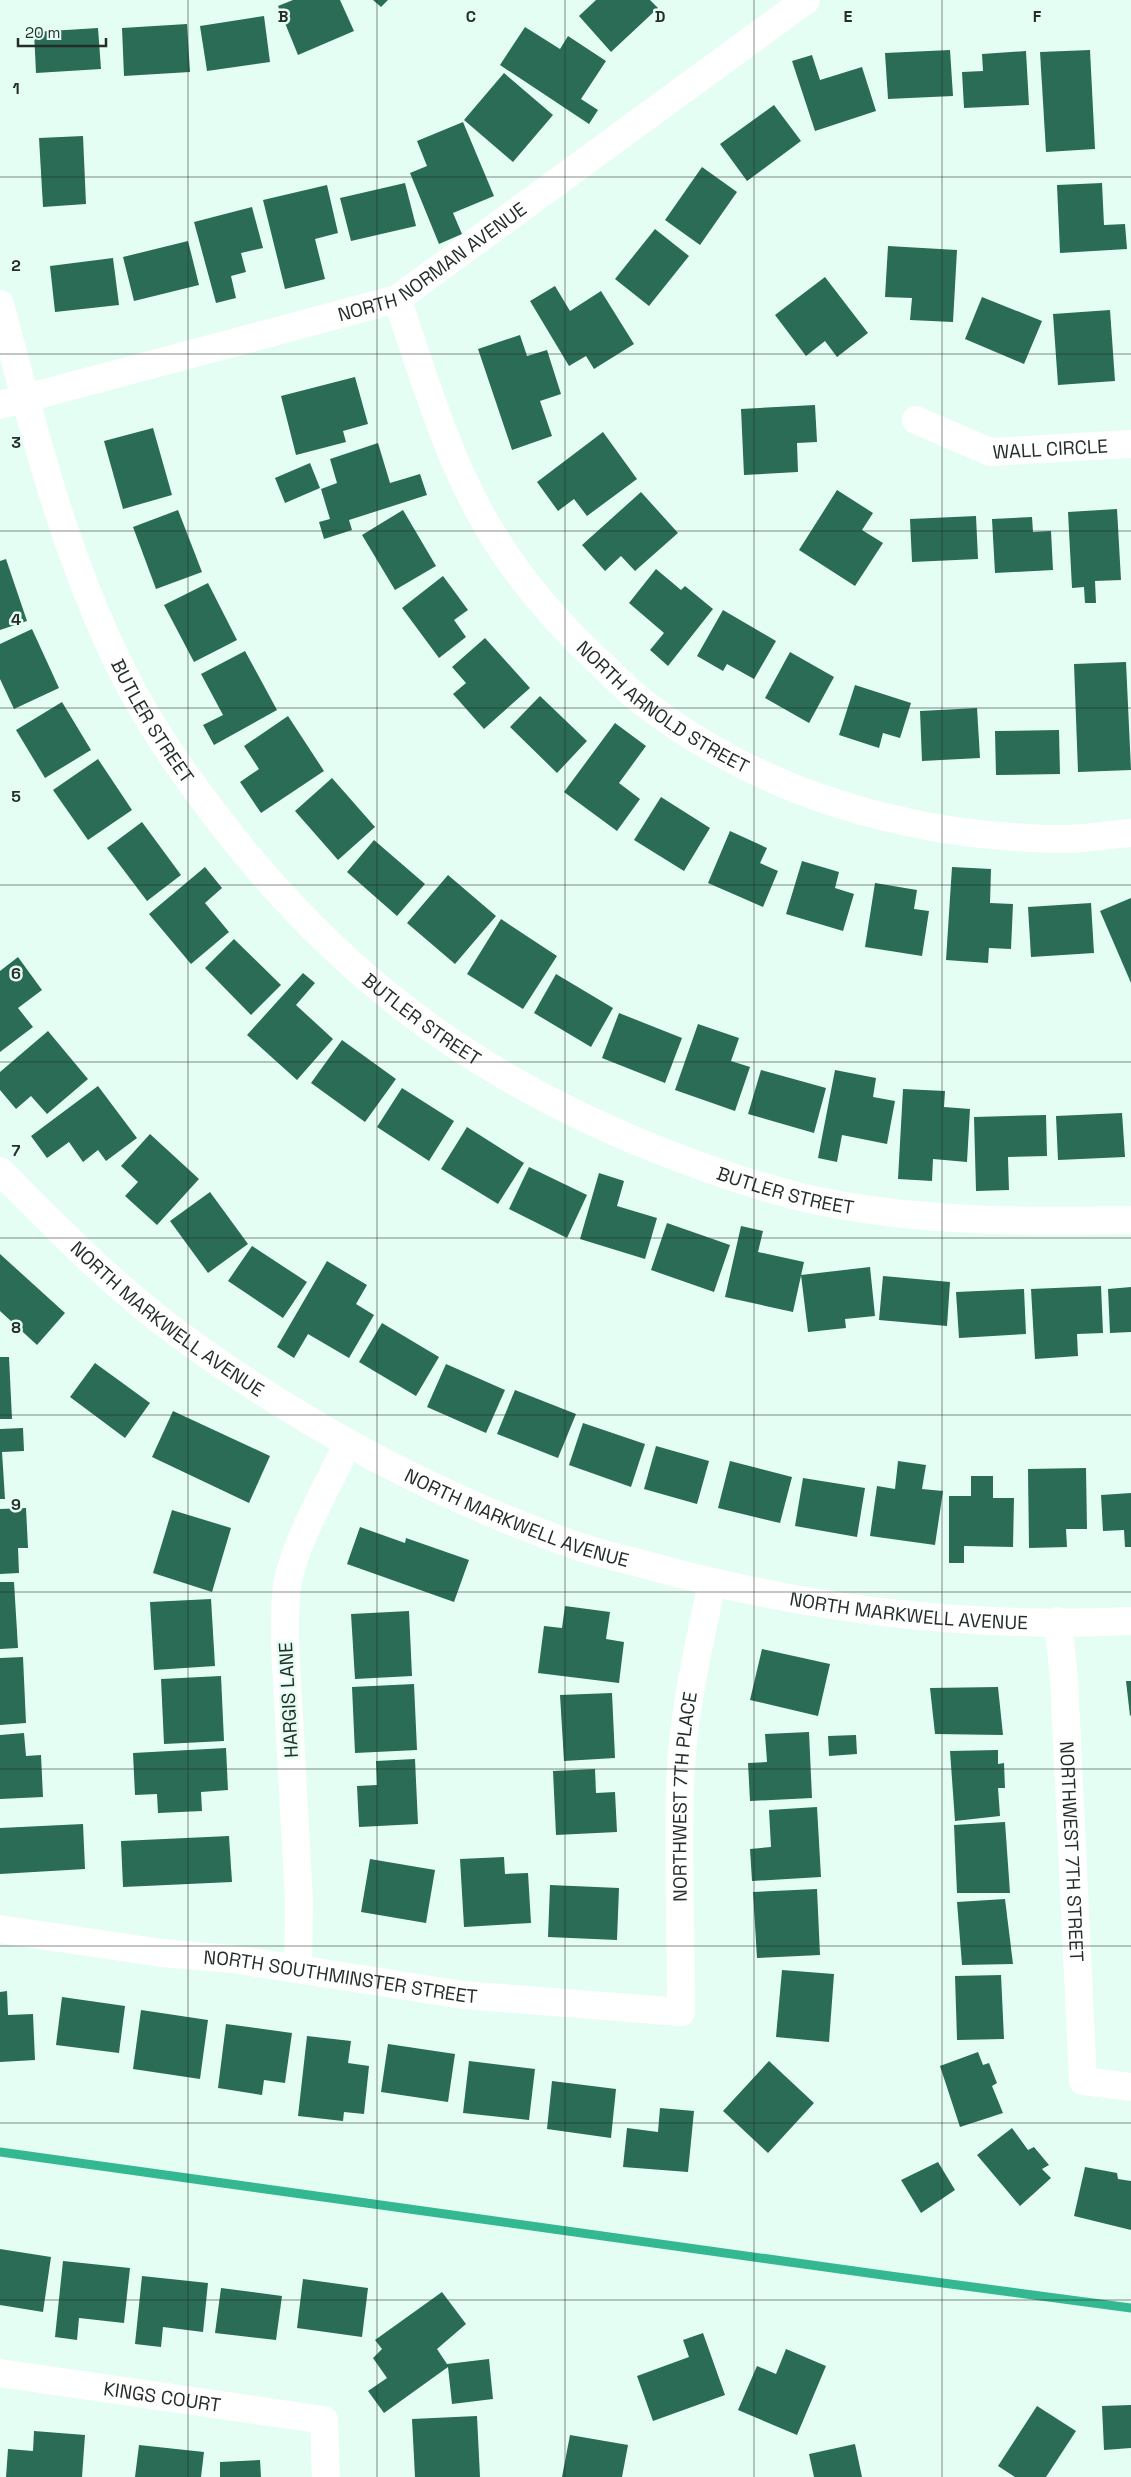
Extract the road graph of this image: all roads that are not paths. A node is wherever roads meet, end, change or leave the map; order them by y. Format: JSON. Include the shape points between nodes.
{"nodes":[{"id":1,"x":806,"y":0,"type":"edge"},
{"id":2,"x":397,"y":299,"type":"junction"},
{"id":3,"x":0,"y":304,"type":"edge"},
{"id":4,"x":26,"y":399,"type":"junction"},
{"id":5,"x":0,"y":405,"type":"edge"},
{"id":6,"x":916,"y":420,"type":"dead end"},
{"id":7,"x":1131,"y":444,"type":"edge"},
{"id":8,"x":1131,"y":833,"type":"edge"},
{"id":9,"x":0,"y":1170,"type":"edge"},
{"id":10,"x":1131,"y":1220,"type":"edge"},
{"id":11,"x":348,"y":1443,"type":"junction"},
{"id":12,"x":712,"y":1583,"type":"junction"},
{"id":13,"x":1058,"y":1621,"type":"junction"},
{"id":14,"x":1131,"y":1621,"type":"edge"},
{"id":15,"x":0,"y":1929,"type":"edge"},
{"id":16,"x":298,"y":1969,"type":"junction"},
{"id":17,"x":681,"y":2012,"type":"joint"},
{"id":18,"x":1131,"y":2087,"type":"edge"},
{"id":19,"x":0,"y":2373,"type":"edge"},
{"id":20,"x":326,"y":2477,"type":"edge"}],
"edges":[{"from":1,"to":2,"type":"street","name":"NORTH NORMAN AVENUE"},
{"from":2,"to":4,"type":"street","name":"NORTH NORMAN AVENUE"},
{"from":2,"to":8,"type":"street","name":"NORTH ARNOLD STREET","via":[[456,466],[488,528],[529,590],[639,699],[716,752],[785,785],[842,806],[923,826],[990,836],[1059,839]]},
{"from":3,"to":4,"type":"street"},
{"from":4,"to":5,"type":"street","name":"NORTH NORMAN AVENUE"},
{"from":4,"to":10,"type":"street","name":"BUTLER STREET","via":[[49,486],[100,623],[133,692],[169,752],[260,873],[326,943],[389,998],[473,1058],[542,1097],[620,1135],[712,1170],[816,1201],[919,1215],[1032,1222]]},
{"from":6,"to":7,"type":"street","name":"WALL CIRCLE","via":[[990,452]]},
{"from":9,"to":11,"type":"street","name":"NORTH MARKWELL AVENUE","via":[[87,1256],[175,1331],[273,1399]]},
{"from":11,"to":12,"type":"street","name":"NORTH MARKWELL AVENUE","via":[[447,1493],[534,1530],[580,1547]]},
{"from":11,"to":16,"type":"street","name":"HARGIS LANE","via":[[306,1531],[290,1573],[285,1604],[299,1900]]},
{"from":12,"to":13,"type":"street","name":"NORTH MARKWELL AVENUE","via":[[875,1610],[951,1618]]},
{"from":12,"to":17,"type":"street","name":"NORTHWEST 7TH PLACE","via":[[696,1658],[680,1784]]},
{"from":13,"to":14,"type":"street","name":"NORTH MARKWELL AVENUE"},
{"from":13,"to":18,"type":"street","name":"NORTHWEST 7TH STREET","via":[[1064,1678],[1083,2081]]},
{"from":15,"to":16,"type":"street","name":"NORTH SOUTHMINSTER STREET"},
{"from":16,"to":17,"type":"street","name":"NORTH SOUTHMINSTER STREET","via":[[464,1995]]},
{"from":19,"to":20,"type":"street","name":"KINGS COURT","via":[[324,2420]]}]}
